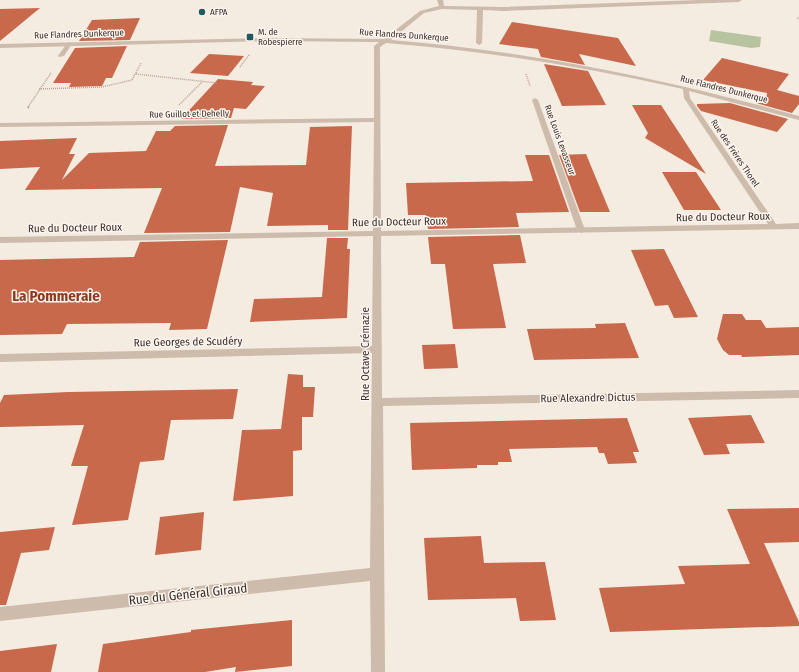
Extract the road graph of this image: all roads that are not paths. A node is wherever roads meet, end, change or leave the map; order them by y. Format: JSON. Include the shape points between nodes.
{"nodes":[{"id":1,"x":440,"y":0,"type":"edge"},
{"id":2,"x":739,"y":0,"type":"edge"},
{"id":3,"x":442,"y":7,"type":"junction"},
{"id":4,"x":480,"y":9,"type":"junction"},
{"id":5,"x":385,"y":41,"type":"junction"},
{"id":6,"x":479,"y":43,"type":"dead end"},
{"id":7,"x":69,"y":44,"type":"junction"},
{"id":8,"x":0,"y":46,"type":"edge"},
{"id":9,"x":62,"y":56,"type":"dead end"},
{"id":10,"x":686,"y":88,"type":"junction"},
{"id":11,"x":535,"y":100,"type":"road end"},
{"id":12,"x":799,"y":118,"type":"edge"},
{"id":13,"x":377,"y":120,"type":"junction"},
{"id":14,"x":0,"y":125,"type":"edge"},
{"id":15,"x":799,"y":226,"type":"edge"},
{"id":16,"x":774,"y":227,"type":"junction"},
{"id":17,"x":581,"y":230,"type":"junction"},
{"id":18,"x":377,"y":234,"type":"junction"},
{"id":19,"x":0,"y":240,"type":"edge"},
{"id":20,"x":378,"y":349,"type":"junction"},
{"id":21,"x":0,"y":358,"type":"edge"},
{"id":22,"x":799,"y":394,"type":"edge"},
{"id":23,"x":377,"y":402,"type":"junction"},
{"id":24,"x":377,"y":574,"type":"junction"},
{"id":25,"x":0,"y":614,"type":"edge"},
{"id":26,"x":378,"y":672,"type":"edge"}],
"edges":[{"from":1,"to":3,"type":"street"},
{"from":2,"to":4,"type":"street"},
{"from":3,"to":4,"type":"street"},
{"from":3,"to":5,"type":"street","via":[[422,12]]},
{"from":4,"to":6,"type":"street"},
{"from":5,"to":7,"type":"street","name":"Rue Flandres Dunkerque","via":[[297,39]]},
{"from":5,"to":10,"type":"street","name":"Rue Flandres Dunkerque","via":[[524,56],[602,69]]},
{"from":5,"to":13,"type":"street","name":"Rue Octave Crémazie","via":[[377,46]]},
{"from":7,"to":8,"type":"street","name":"Rue Flandres Dunkerque"},
{"from":7,"to":9,"type":"street"},
{"from":10,"to":12,"type":"street","name":"Rue Flandres Dunkerque"},
{"from":10,"to":16,"type":"street","name":"Rue des Frères Thorel","via":[[687,98]]},
{"from":11,"to":17,"type":"street","name":"Rue Louis Levasseur"},
{"from":13,"to":14,"type":"street","name":"Rue Guillot et Dehelly"},
{"from":13,"to":18,"type":"street","name":"Rue Octave Crémazie"},
{"from":15,"to":16,"type":"street","name":"Rue du Docteur Roux"},
{"from":16,"to":17,"type":"street","name":"Rue du Docteur Roux"},
{"from":17,"to":18,"type":"street","name":"Rue du Docteur Roux"},
{"from":18,"to":19,"type":"street","name":"Rue du Docteur Roux"},
{"from":18,"to":20,"type":"street","name":"Rue Octave Crémazie"},
{"from":20,"to":21,"type":"street","name":"Rue Georges de Scudéry"},
{"from":20,"to":23,"type":"street","name":"Rue Octave Crémazie"},
{"from":22,"to":23,"type":"street","name":"Rue Alexandre Dictus"},
{"from":23,"to":24,"type":"street","name":"Rue Octave Crémazie"},
{"from":24,"to":25,"type":"street","name":"Rue du Général Giraud"},
{"from":24,"to":26,"type":"street","name":"Rue Octave Crémazie"}]}
